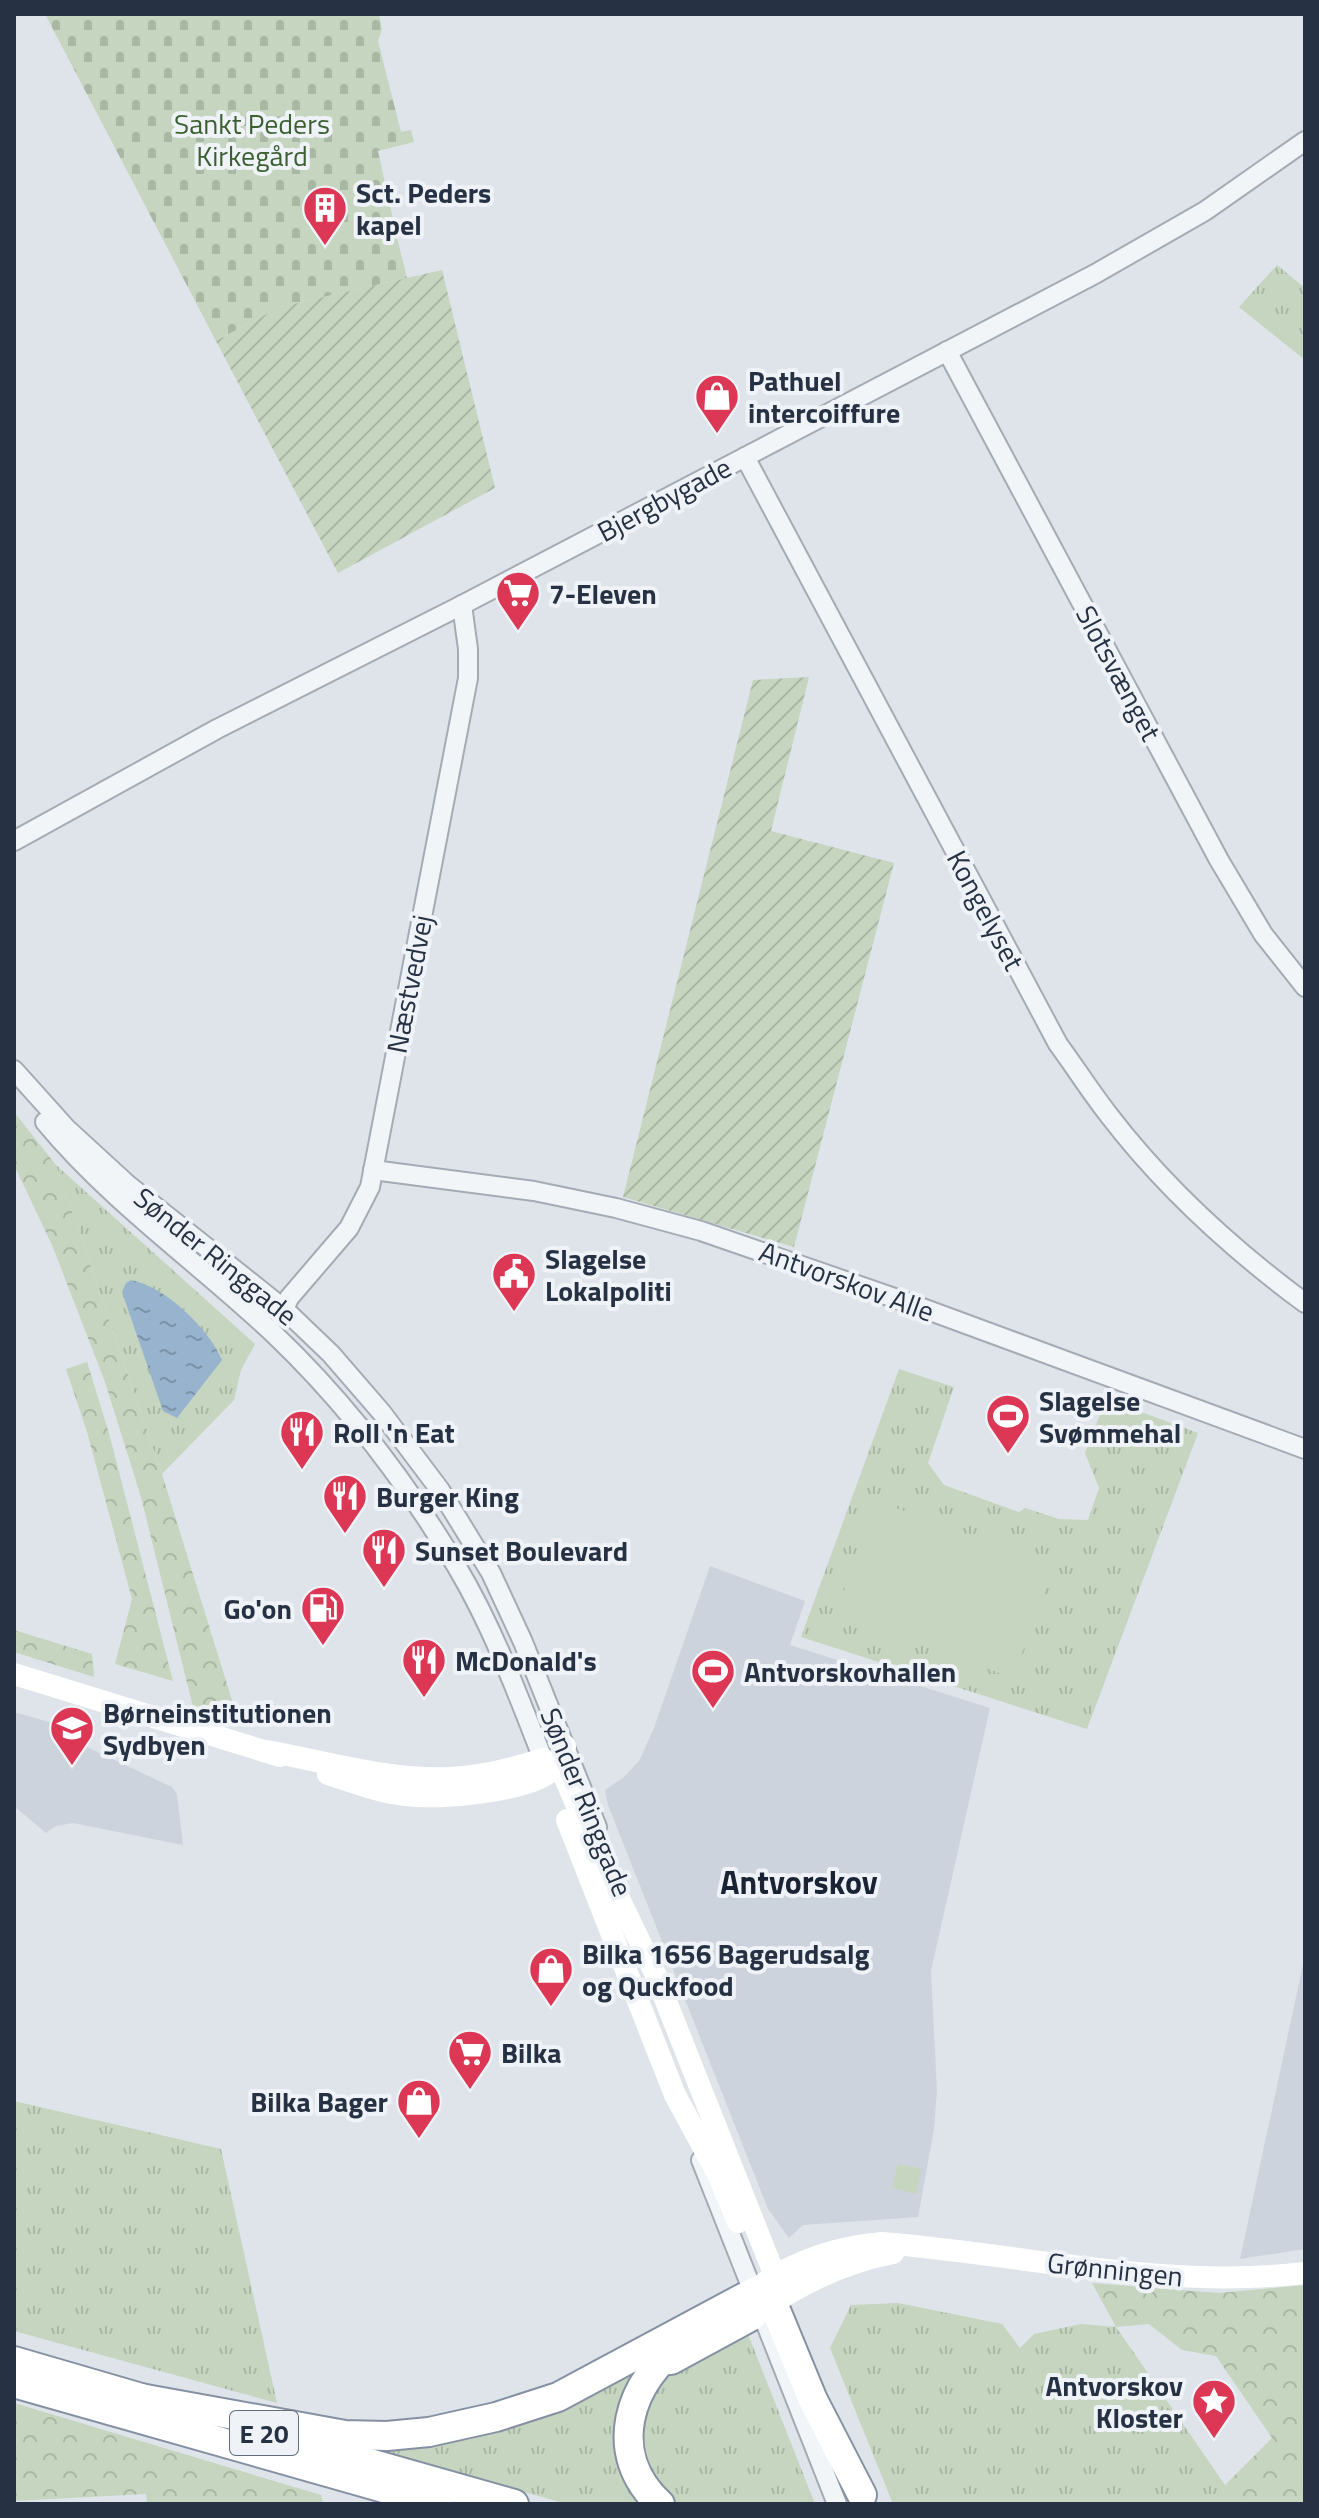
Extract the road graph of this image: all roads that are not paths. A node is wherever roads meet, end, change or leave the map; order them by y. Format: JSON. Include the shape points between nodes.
{"nodes":[{"id":1,"x":1305,"y":141,"type":"edge"},
{"id":2,"x":947,"y":351,"type":"junction"},
{"id":3,"x":745,"y":457,"type":"junction"},
{"id":4,"x":462,"y":605,"type":"junction"},
{"id":5,"x":14,"y":841,"type":"edge"},
{"id":6,"x":1305,"y":987,"type":"edge"},
{"id":7,"x":14,"y":1070,"type":"edge"},
{"id":8,"x":14,"y":1081,"type":"edge"},
{"id":9,"x":373,"y":1170,"type":"junction"},
{"id":10,"x":1305,"y":1303,"type":"edge"},
{"id":11,"x":284,"y":1309,"type":"junction"},
{"id":12,"x":275,"y":1335,"type":"junction"},
{"id":13,"x":1305,"y":1449,"type":"edge"},
{"id":14,"x":14,"y":1674,"type":"edge"},
{"id":15,"x":553,"y":1761,"type":"junction"},
{"id":16,"x":926,"y":2249,"type":"junction"},
{"id":17,"x":1305,"y":2273,"type":"edge"},
{"id":18,"x":767,"y":2295,"type":"junction"},
{"id":19,"x":14,"y":2361,"type":"edge"},
{"id":20,"x":14,"y":2383,"type":"edge"},
{"id":21,"x":140,"y":2398,"type":"junction"},
{"id":22,"x":855,"y":2501,"type":"edge"},
{"id":23,"x":440,"y":2504,"type":"edge"},
{"id":24,"x":514,"y":2504,"type":"edge"},
{"id":25,"x":660,"y":2504,"type":"edge"}],
"edges":[{"from":1,"to":2,"type":"street","name":"Bjergbygade","via":[[1167,234]]},
{"from":2,"to":3,"type":"street","name":"Bjergbygade"},
{"from":2,"to":6,"type":"street","name":"Slotsvænget","via":[[1226,872],[1263,934]]},
{"from":3,"to":4,"type":"street","name":"Bjergbygade"},
{"from":3,"to":10,"type":"street","name":"Kongelyset","via":[[1058,1044],[1108,1115],[1173,1189],[1235,1248]]},
{"from":4,"to":5,"type":"street","name":"Bjergbygade","via":[[141,768]]},
{"from":4,"to":9,"type":"street","name":"Næstvedvej","via":[[468,678]]},
{"from":7,"to":11,"type":"street","name":"Sønder Ringgade","via":[[127,1184]]},
{"from":8,"to":12,"type":"street","name":"Sønder Ringgade","via":[[94,1175]]},
{"from":9,"to":11,"type":"street","name":"Næstvedvej","via":[[349,1228]]},
{"from":9,"to":13,"type":"street","name":"Antvorskov Alle","via":[[534,1191],[701,1231]]},
{"from":11,"to":12,"type":"street","name":"Næstvedvej"},
{"from":11,"to":15,"type":"street","name":"Sønder Ringgade","via":[[382,1413],[440,1490],[491,1573],[523,1642]]},
{"from":12,"to":15,"type":"street","name":"Sønder Ringgade","via":[[380,1454],[451,1557]]},
{"from":14,"to":15,"type":"main road","via":[[406,1795],[442,1797],[500,1789]]},
{"from":15,"to":18,"type":"main road","name":"Sønder Ringgade","via":[[675,2095],[718,2174]]},
{"from":15,"to":18,"type":"main road","via":[[654,1971]]},
{"from":16,"to":17,"type":"main road","name":"Grønningen","via":[[1170,2277]]},
{"from":16,"to":18,"type":"main road","name":"Grønningen","via":[[878,2256]]},
{"from":16,"to":18,"type":"main road","name":"Grønningen","via":[[859,2245],[833,2252]]},
{"from":18,"to":21,"type":"highway","via":[[558,2397],[429,2432],[345,2435]]},
{"from":18,"to":22,"type":"highway"},
{"from":18,"to":25,"type":"highway","via":[[663,2357],[639,2391],[628,2442],[634,2468]]},
{"from":19,"to":21,"type":"highway","number":"E 20"},
{"from":20,"to":23,"type":"highway","number":"E 20"},
{"from":21,"to":24,"type":"highway","number":"E 20"}]}
